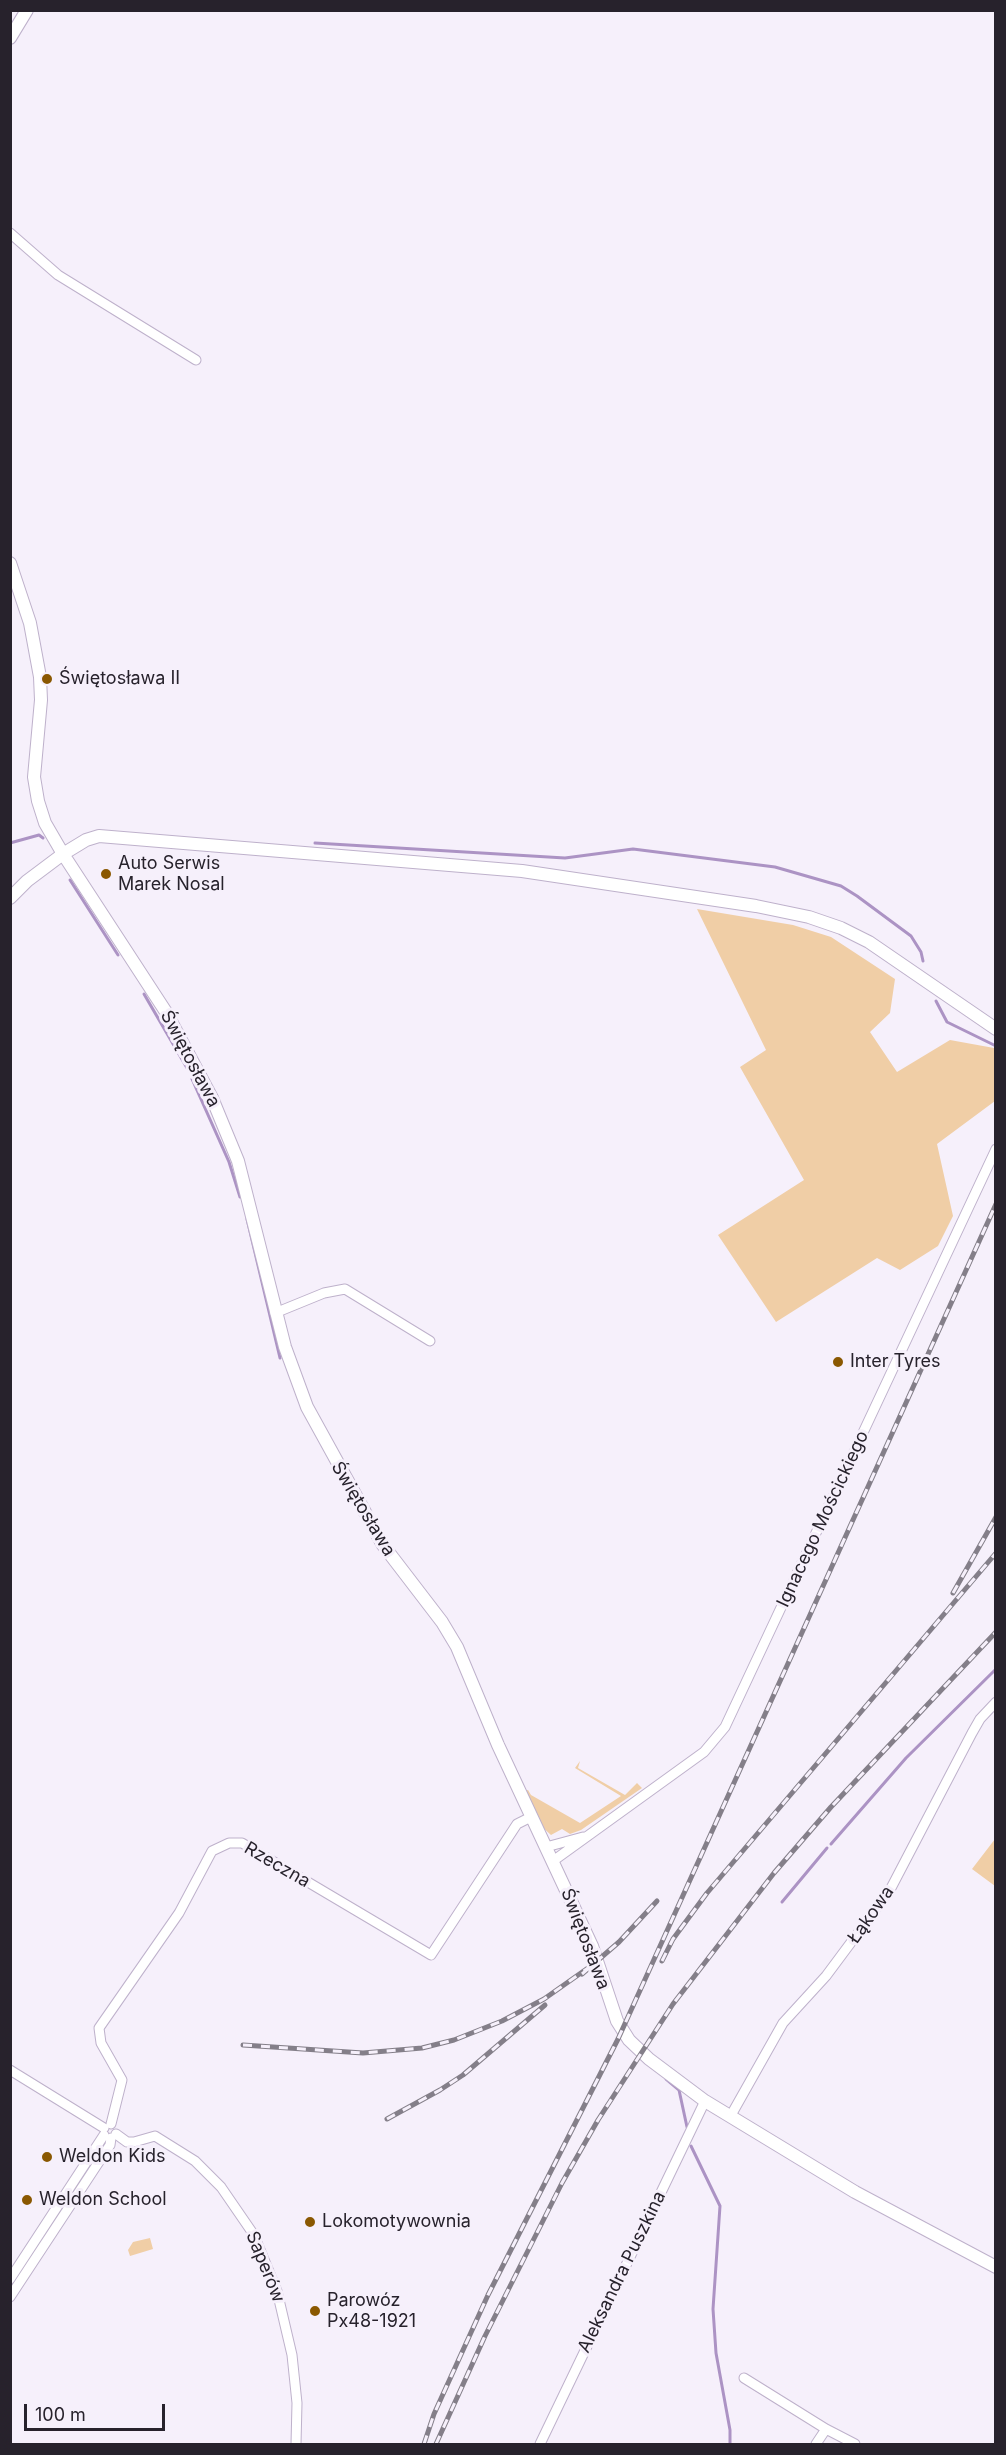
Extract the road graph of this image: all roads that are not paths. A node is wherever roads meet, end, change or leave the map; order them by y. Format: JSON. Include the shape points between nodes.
{"nodes":[{"id":1,"x":27,"y":10,"type":"edge"},
{"id":2,"x":10,"y":38,"type":"edge"},
{"id":3,"x":10,"y":233,"type":"edge"},
{"id":4,"x":196,"y":360,"type":"dead end"},
{"id":5,"x":10,"y":562,"type":"edge"},
{"id":6,"x":63,"y":854,"type":"junction"},
{"id":7,"x":10,"y":898,"type":"edge"},
{"id":8,"x":996,"y":1029,"type":"edge"},
{"id":9,"x":996,"y":1149,"type":"edge"},
{"id":10,"x":275,"y":1313,"type":"junction"},
{"id":11,"x":430,"y":1341,"type":"dead end"},
{"id":12,"x":996,"y":1702,"type":"edge"},
{"id":13,"x":531,"y":1817,"type":"junction"},
{"id":14,"x":585,"y":1837,"type":"junction"},
{"id":15,"x":546,"y":1847,"type":"junction"},
{"id":16,"x":553,"y":1861,"type":"junction"},
{"id":17,"x":10,"y":2070,"type":"edge"},
{"id":18,"x":705,"y":2101,"type":"junction"},
{"id":19,"x":730,"y":2117,"type":"junction"},
{"id":20,"x":109,"y":2132,"type":"junction"},
{"id":21,"x":996,"y":2267,"type":"edge"},
{"id":22,"x":10,"y":2279,"type":"edge"},
{"id":23,"x":10,"y":2296,"type":"edge"},
{"id":24,"x":744,"y":2378,"type":"dead end"},
{"id":25,"x":826,"y":2429,"type":"junction"},
{"id":26,"x":296,"y":2445,"type":"edge"},
{"id":27,"x":540,"y":2445,"type":"edge"},
{"id":28,"x":816,"y":2445,"type":"edge"},
{"id":29,"x":855,"y":2445,"type":"edge"}],
"edges":[{"from":1,"to":2,"type":"street"},
{"from":3,"to":4,"type":"street","via":[[69,283]]},
{"from":5,"to":6,"type":"street","name":"Świętosława","via":[[30,623],[40,677],[34,777],[38,801],[45,823]]},
{"from":6,"to":7,"type":"street"},
{"from":6,"to":8,"type":"street","via":[[90,838],[105,837],[468,865],[756,906],[809,917],[860,938]]},
{"from":6,"to":10,"type":"street","name":"Świętosława","via":[[166,1012],[212,1098],[249,1196]]},
{"from":9,"to":14,"type":"street","name":"Ignacego Mościckiego","via":[[725,1727],[705,1752]]},
{"from":10,"to":11,"type":"street","via":[[324,1293],[345,1289]]},
{"from":10,"to":13,"type":"street","name":"Świętosława","via":[[291,1367],[323,1442],[392,1560],[452,1637]]},
{"from":12,"to":19,"type":"street","name":"Łąkowa","via":[[976,1726],[890,1890],[826,1976],[783,2023]]},
{"from":13,"to":15,"type":"street","name":"Świętosława"},
{"from":13,"to":20,"type":"street","name":"Rzeczna","via":[[517,1824],[431,1955],[242,1843],[230,1843],[212,1851],[179,1913],[99,2028],[101,2043],[122,2080]]},
{"from":14,"to":15,"type":"street","name":"Ignacego Mościckiego"},
{"from":14,"to":16,"type":"street","name":"Ignacego Mościckiego"},
{"from":15,"to":16,"type":"street","name":"Świętosława"},
{"from":16,"to":18,"type":"street","name":"Świętosława","via":[[592,1946],[610,2007],[622,2029],[650,2059]]},
{"from":17,"to":20,"type":"street","name":"Saperów"},
{"from":18,"to":19,"type":"street","name":"Świętosława"},
{"from":18,"to":27,"type":"street","name":"Aleksandra Puszkina"},
{"from":19,"to":21,"type":"street","name":"Świętosława","via":[[846,2186]]},
{"from":20,"to":22,"type":"street"},
{"from":20,"to":23,"type":"street","via":[[110,2145]]},
{"from":20,"to":26,"type":"street","name":"Saperów","via":[[127,2142],[155,2136],[195,2161],[221,2187],[254,2235],[277,2291],[292,2355]]},
{"from":24,"to":25,"type":"street"},
{"from":25,"to":28,"type":"street"},
{"from":25,"to":29,"type":"street"}]}
